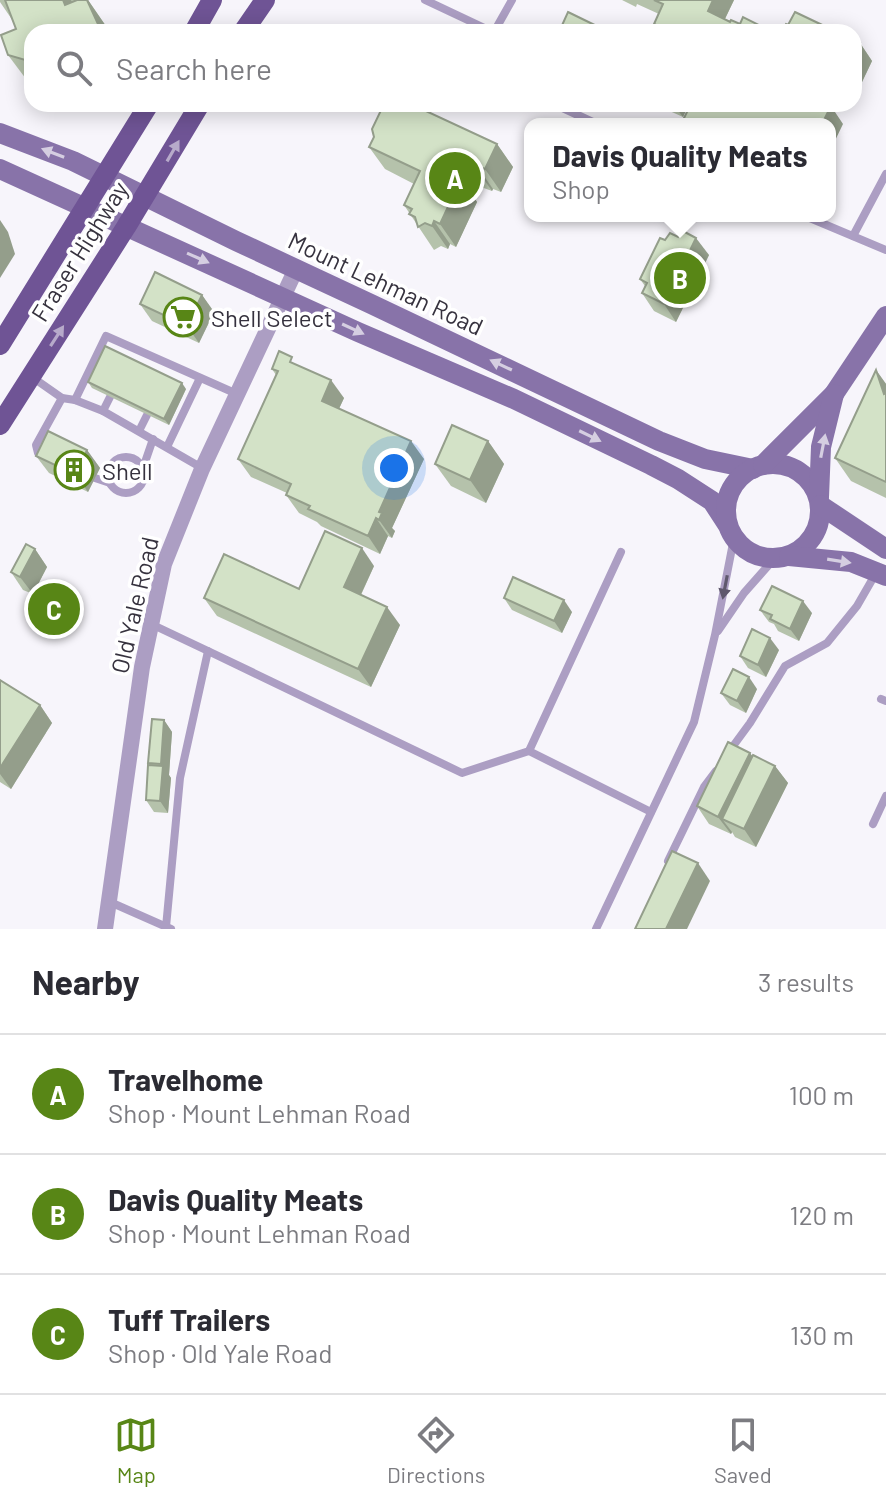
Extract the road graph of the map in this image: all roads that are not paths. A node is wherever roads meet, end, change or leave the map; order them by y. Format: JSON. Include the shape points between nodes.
{"nodes":[{"id":1,"x":212,"y":0,"type":"edge"},
{"id":2,"x":265,"y":0,"type":"edge"},
{"id":3,"x":425,"y":0,"type":"edge"},
{"id":4,"x":512,"y":0,"type":"edge"},
{"id":5,"x":198,"y":24,"type":"edge"},
{"id":6,"x":248,"y":24,"type":"edge"},
{"id":7,"x":476,"y":24,"type":"edge"},
{"id":8,"x":498,"y":24,"type":"edge"},
{"id":9,"x":144,"y":112,"type":"edge"},
{"id":10,"x":195,"y":112,"type":"edge"},
{"id":11,"x":0,"y":133,"type":"edge"},
{"id":12,"x":0,"y":169,"type":"edge"},
{"id":13,"x":886,"y":174,"type":"edge"},
{"id":14,"x":105,"y":177,"type":"junction"},
{"id":15,"x":145,"y":197,"type":"junction"},
{"id":16,"x":84,"y":209,"type":"junction"},
{"id":17,"x":819,"y":222,"type":"edge"},
{"id":18,"x":126,"y":227,"type":"junction"},
{"id":19,"x":853,"y":236,"type":"junction"},
{"id":20,"x":886,"y":250,"type":"edge"},
{"id":21,"x":296,"y":269,"type":"junction"},
{"id":22,"x":283,"y":296,"type":"junction"},
{"id":23,"x":886,"y":316,"type":"edge"},
{"id":24,"x":0,"y":345,"type":"edge"},
{"id":25,"x":133,"y":348,"type":"junction"},
{"id":26,"x":127,"y":361,"type":"edge"},
{"id":27,"x":170,"y":365,"type":"junction"},
{"id":28,"x":31,"y":377,"type":"junction"},
{"id":29,"x":164,"y":378,"type":"edge"},
{"id":30,"x":200,"y":378,"type":"junction"},
{"id":31,"x":238,"y":394,"type":"junction"},
{"id":32,"x":834,"y":394,"type":"junction"},
{"id":33,"x":110,"y":397,"type":"edge"},
{"id":34,"x":62,"y":398,"type":"junction"},
{"id":35,"x":75,"y":400,"type":"junction"},
{"id":36,"x":103,"y":411,"type":"junction"},
{"id":37,"x":147,"y":415,"type":"edge"},
{"id":38,"x":0,"y":425,"type":"edge"},
{"id":39,"x":139,"y":431,"type":"junction"},
{"id":40,"x":153,"y":439,"type":"junction"},
{"id":41,"x":167,"y":447,"type":"junction"},
{"id":42,"x":54,"y":462,"type":"edge"},
{"id":43,"x":758,"y":467,"type":"junction"},
{"id":44,"x":143,"y":468,"type":"junction"},
{"id":45,"x":202,"y":469,"type":"junction"},
{"id":46,"x":95,"y":478,"type":"dead end"},
{"id":47,"x":110,"y":483,"type":"junction"},
{"id":48,"x":819,"y":502,"type":"junction"},
{"id":49,"x":731,"y":531,"type":"junction"},
{"id":50,"x":886,"y":549,"type":"edge"},
{"id":51,"x":621,"y":552,"type":"dead end"},
{"id":52,"x":782,"y":557,"type":"junction"},
{"id":53,"x":881,"y":574,"type":"edge"},
{"id":54,"x":151,"y":624,"type":"junction"},
{"id":55,"x":715,"y":635,"type":"junction"},
{"id":56,"x":208,"y":651,"type":"junction"},
{"id":57,"x":529,"y":751,"type":"junction"},
{"id":58,"x":886,"y":796,"type":"edge"},
{"id":59,"x":651,"y":812,"type":"junction"},
{"id":60,"x":873,"y":824,"type":"dead end"},
{"id":61,"x":663,"y":872,"type":"edge"},
{"id":62,"x":109,"y":901,"type":"junction"},
{"id":63,"x":169,"y":928,"type":"edge"},
{"id":64,"x":105,"y":929,"type":"edge"},
{"id":65,"x":596,"y":929,"type":"edge"}],
"edges":[{"from":1,"to":5,"type":"main road"},
{"from":2,"to":6,"type":"main road"},
{"from":3,"to":7,"type":"lane"},
{"from":4,"to":8,"type":"lane"},
{"from":9,"to":14,"type":"main road","name":"Fraser Highway"},
{"from":15,"to":10,"type":"main road","name":"Fraser Highway","one_way":true},
{"from":14,"to":11,"type":"main road","name":"Mount Lehman Road","one_way":true},
{"from":12,"to":16,"type":"main road"},
{"from":13,"to":19,"type":"lane"},
{"from":14,"to":15,"type":"main road","name":"Mount Lehman Road"},
{"from":14,"to":16,"type":"main road","name":"Fraser Highway"},
{"from":15,"to":18,"type":"main road","name":"Fraser Highway"},
{"from":15,"to":21,"type":"main road","name":"Mount Lehman Road"},
{"from":16,"to":18,"type":"main road"},
{"from":16,"to":24,"type":"main road","name":"Fraser Highway"},
{"from":17,"to":19,"type":"lane"},
{"from":18,"to":22,"type":"main road","one_way":true},
{"from":28,"to":18,"type":"main road","name":"Fraser Highway","one_way":true},
{"from":19,"to":20,"type":"lane"},
{"from":21,"to":22,"type":"street","name":"Old Yale Road"},
{"from":43,"to":21,"type":"main road","name":"Mount Lehman Road","one_way":true,"via":[[705,459],[659,441]]},
{"from":22,"to":31,"type":"street","name":"Old Yale Road"},
{"from":22,"to":49,"type":"main road","one_way":true,"via":[[678,479],[712,501]]},
{"from":23,"to":32,"type":"main road"},
{"from":25,"to":26,"type":"lane"},
{"from":25,"to":27,"type":"lane"},
{"from":25,"to":35,"type":"lane","via":[[106,336]]},
{"from":27,"to":29,"type":"lane"},
{"from":27,"to":30,"type":"lane"},
{"from":28,"to":34,"type":"lane"},
{"from":28,"to":38,"type":"main road","name":"Fraser Highway"},
{"from":30,"to":31,"type":"lane"},
{"from":30,"to":41,"type":"lane"},
{"from":31,"to":45,"type":"street","name":"Old Yale Road"},
{"from":32,"to":43,"type":"main road"},
{"from":48,"to":32,"type":"main road","one_way":true,"via":[[821,447]]},
{"from":33,"to":36,"type":"lane"},
{"from":34,"to":35,"type":"lane"},
{"from":34,"to":42,"type":"lane","via":[[36,445],[38,453]]},
{"from":35,"to":36,"type":"lane"},
{"from":36,"to":39,"type":"lane"},
{"from":37,"to":39,"type":"lane"},
{"from":39,"to":40,"type":"lane"},
{"from":40,"to":41,"type":"lane"},
{"from":40,"to":44,"type":"lane"},
{"from":41,"to":45,"type":"lane"},
{"from":43,"to":48,"type":"main road","via":[[793,468],[807,477]]},
{"from":43,"to":49,"type":"main road","via":[[737,481],[729,494]]},
{"from":44,"to":47,"type":"lane","via":[[144,480],[137,490],[119,492]]},
{"from":44,"to":47,"type":"lane","via":[[130,457],[119,458],[108,472]]},
{"from":45,"to":54,"type":"street","name":"Old Yale Road","via":[[164,564]]},
{"from":46,"to":47,"type":"lane"},
{"from":48,"to":50,"type":"main road"},
{"from":48,"to":52,"type":"main road","via":[[814,536]]},
{"from":49,"to":52,"type":"main road","via":[[758,556]]},
{"from":49,"to":55,"type":"lane","one_way":true},
{"from":51,"to":57,"type":"lane"},
{"from":52,"to":53,"type":"main road","one_way":true,"via":[[843,561]]},
{"from":52,"to":55,"type":"lane","via":[[744,593]]},
{"from":53,"to":61,"type":"lane","via":[[827,643],[785,666],[704,787]]},
{"from":54,"to":56,"type":"lane"},
{"from":54,"to":62,"type":"street","name":"Old Yale Road"},
{"from":55,"to":59,"type":"lane","via":[[694,722]]},
{"from":56,"to":57,"type":"lane","via":[[462,773]]},
{"from":56,"to":63,"type":"lane","via":[[180,778]]},
{"from":57,"to":59,"type":"lane"},
{"from":58,"to":60,"type":"lane"},
{"from":59,"to":65,"type":"lane"},
{"from":62,"to":63,"type":"lane"},
{"from":62,"to":64,"type":"street","name":"Old Yale Road"}]}
